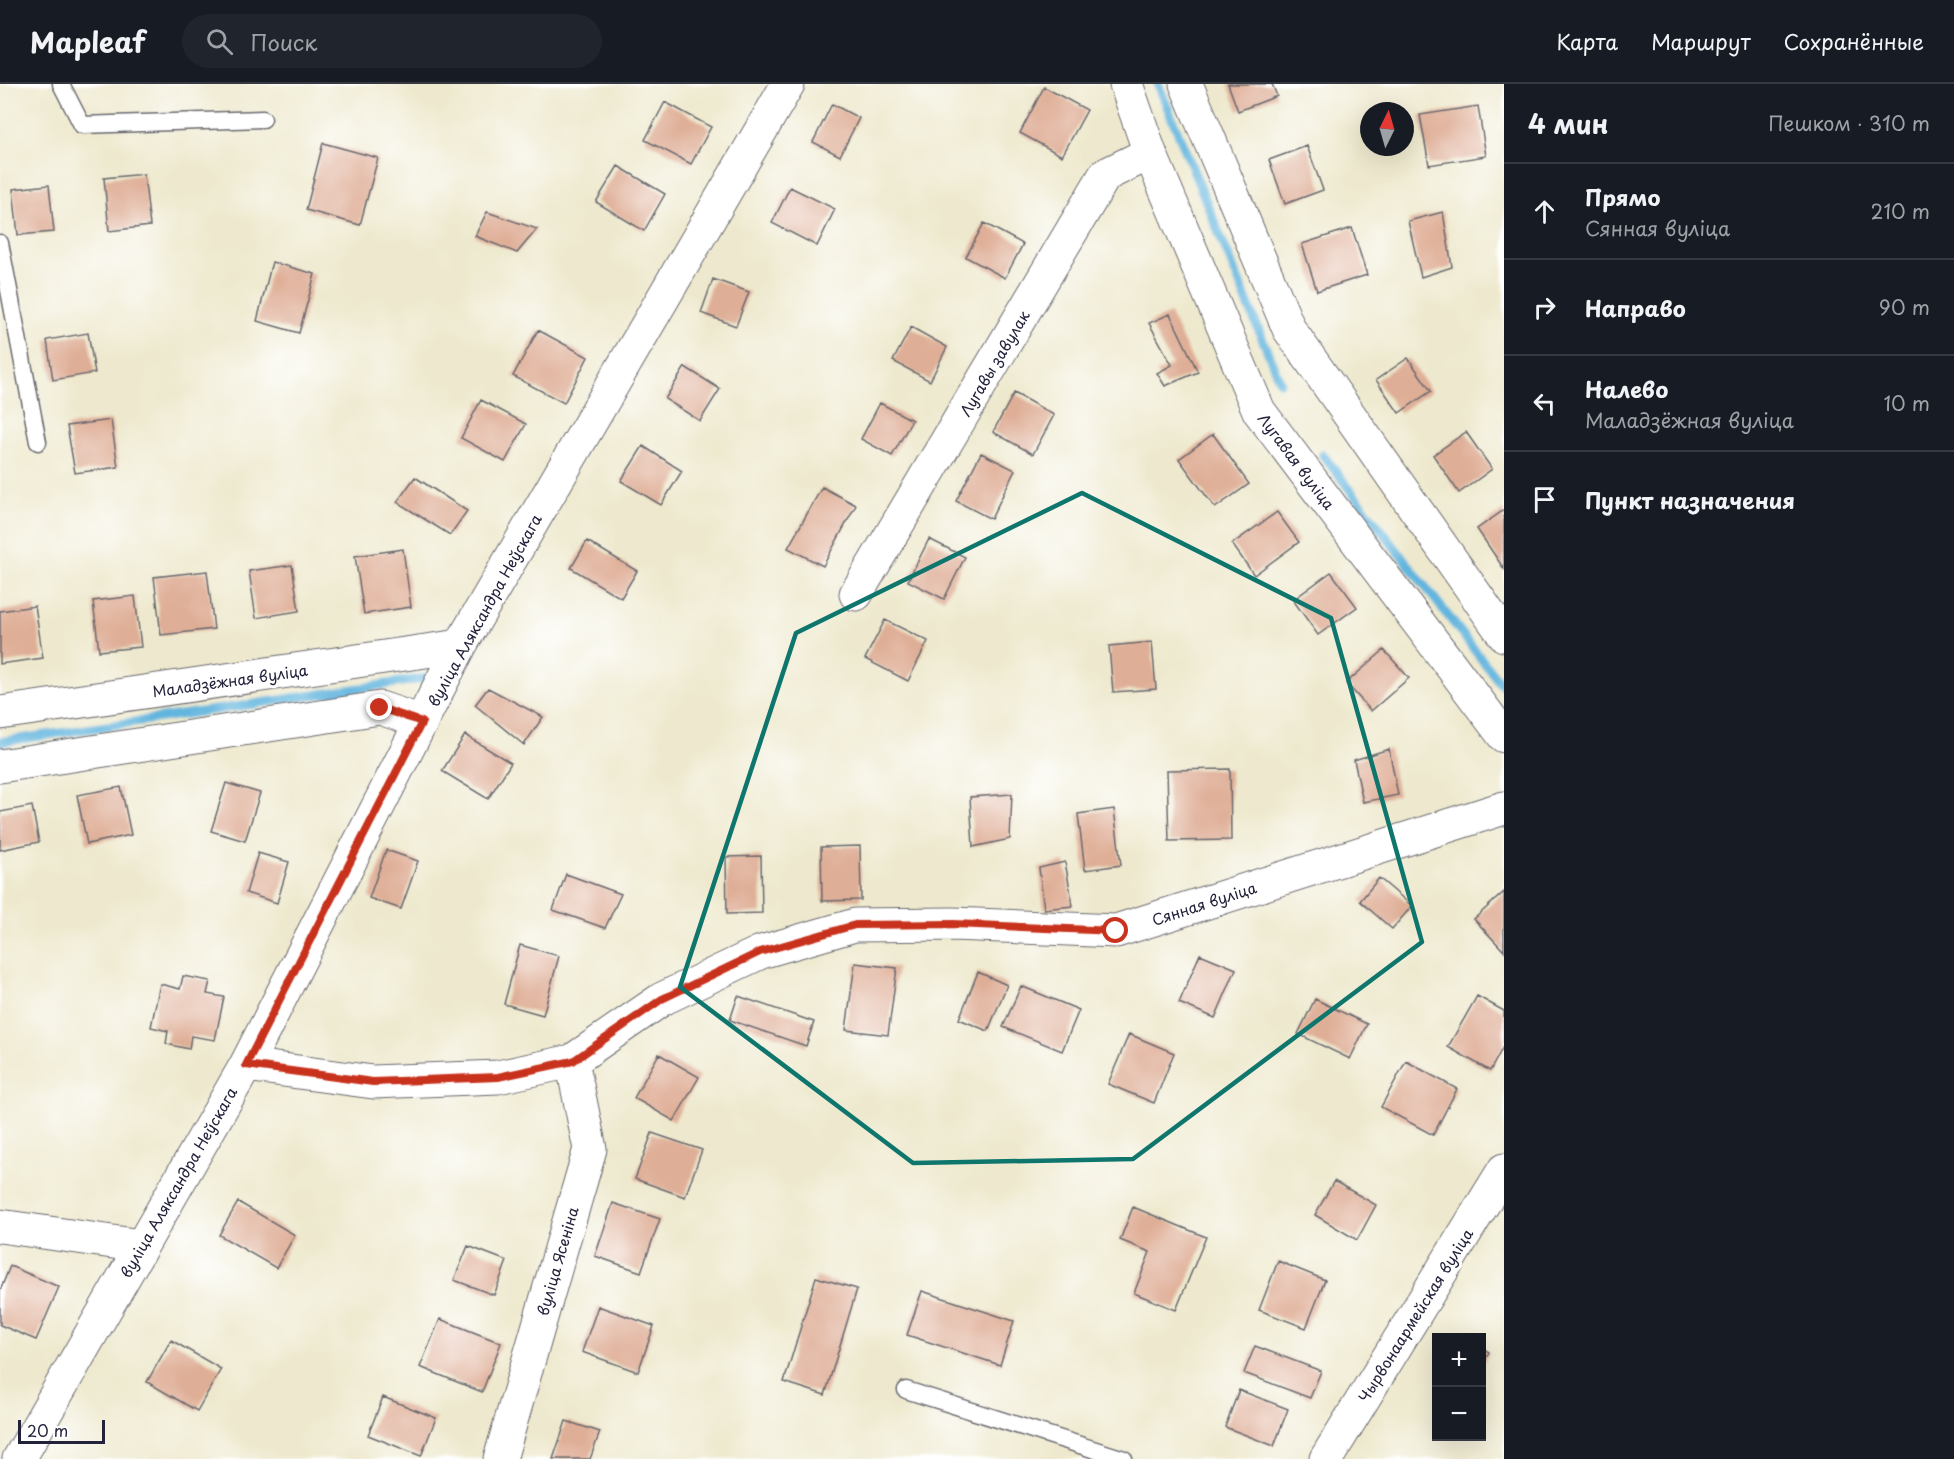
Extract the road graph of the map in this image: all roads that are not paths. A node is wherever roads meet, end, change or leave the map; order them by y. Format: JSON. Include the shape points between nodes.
{"nodes":[{"id":1,"x":61,"y":84,"type":"edge"},
{"id":2,"x":788,"y":84,"type":"edge"},
{"id":3,"x":1126,"y":84,"type":"edge"},
{"id":4,"x":1186,"y":84,"type":"edge"},
{"id":5,"x":263,"y":119,"type":"dead end"},
{"id":6,"x":1150,"y":153,"type":"junction"},
{"id":7,"x":0,"y":243,"type":"edge"},
{"id":8,"x":38,"y":442,"type":"dead end"},
{"id":9,"x":856,"y":594,"type":"dead end"},
{"id":10,"x":1504,"y":635,"type":"edge"},
{"id":11,"x":460,"y":646,"type":"junction"},
{"id":12,"x":0,"y":713,"type":"edge"},
{"id":13,"x":422,"y":722,"type":"junction"},
{"id":14,"x":1504,"y":736,"type":"edge"},
{"id":15,"x":0,"y":765,"type":"edge"},
{"id":16,"x":1504,"y":808,"type":"edge"},
{"id":17,"x":573,"y":1061,"type":"junction"},
{"id":18,"x":246,"y":1065,"type":"junction"},
{"id":19,"x":1504,"y":1170,"type":"edge"},
{"id":20,"x":0,"y":1226,"type":"edge"},
{"id":21,"x":141,"y":1246,"type":"junction"},
{"id":22,"x":906,"y":1390,"type":"dead end"},
{"id":23,"x":19,"y":1459,"type":"edge"},
{"id":24,"x":500,"y":1459,"type":"edge"},
{"id":25,"x":1124,"y":1459,"type":"edge"},
{"id":26,"x":1326,"y":1459,"type":"edge"}],
"edges":[{"from":1,"to":5,"type":"lane","via":[[82,125]]},
{"from":2,"to":11,"type":"street","name":"вуліца Аляксандра Неўскага"},
{"from":3,"to":6,"type":"street","name":"Лугавая вуліца"},
{"from":4,"to":10,"type":"street","via":[[1289,329]]},
{"from":6,"to":9,"type":"street","name":"Лугавы завулак","via":[[1105,175]]},
{"from":6,"to":14,"type":"street","name":"Лугавая вуліца","via":[[1259,411]]},
{"from":7,"to":8,"type":"lane"},
{"from":11,"to":12,"type":"street","name":"Маладзёжная вуліца"},
{"from":11,"to":13,"type":"street","name":"вуліца Аляксандра Неўскага"},
{"from":13,"to":15,"type":"street","via":[[380,708]]},
{"from":13,"to":18,"type":"street","name":"вуліца Аляксандра Неўскага"},
{"from":16,"to":17,"type":"street","name":"Сянная вуліца","via":[[1116,931],[953,924],[855,925],[760,952],[672,994]]},
{"from":17,"to":18,"type":"street","name":"Сянная вуліца","via":[[498,1077],[373,1082]]},
{"from":17,"to":24,"type":"street","name":"вуліца Ясеніна","via":[[590,1149]]},
{"from":18,"to":21,"type":"street","name":"вуліца Аляксандра Неўскага"},
{"from":19,"to":26,"type":"street","name":"Чырвонаармейская вуліца"},
{"from":20,"to":21,"type":"street"},
{"from":21,"to":23,"type":"street","name":"вуліца Аляксандра Неўскага"},
{"from":22,"to":25,"type":"lane"}]}
